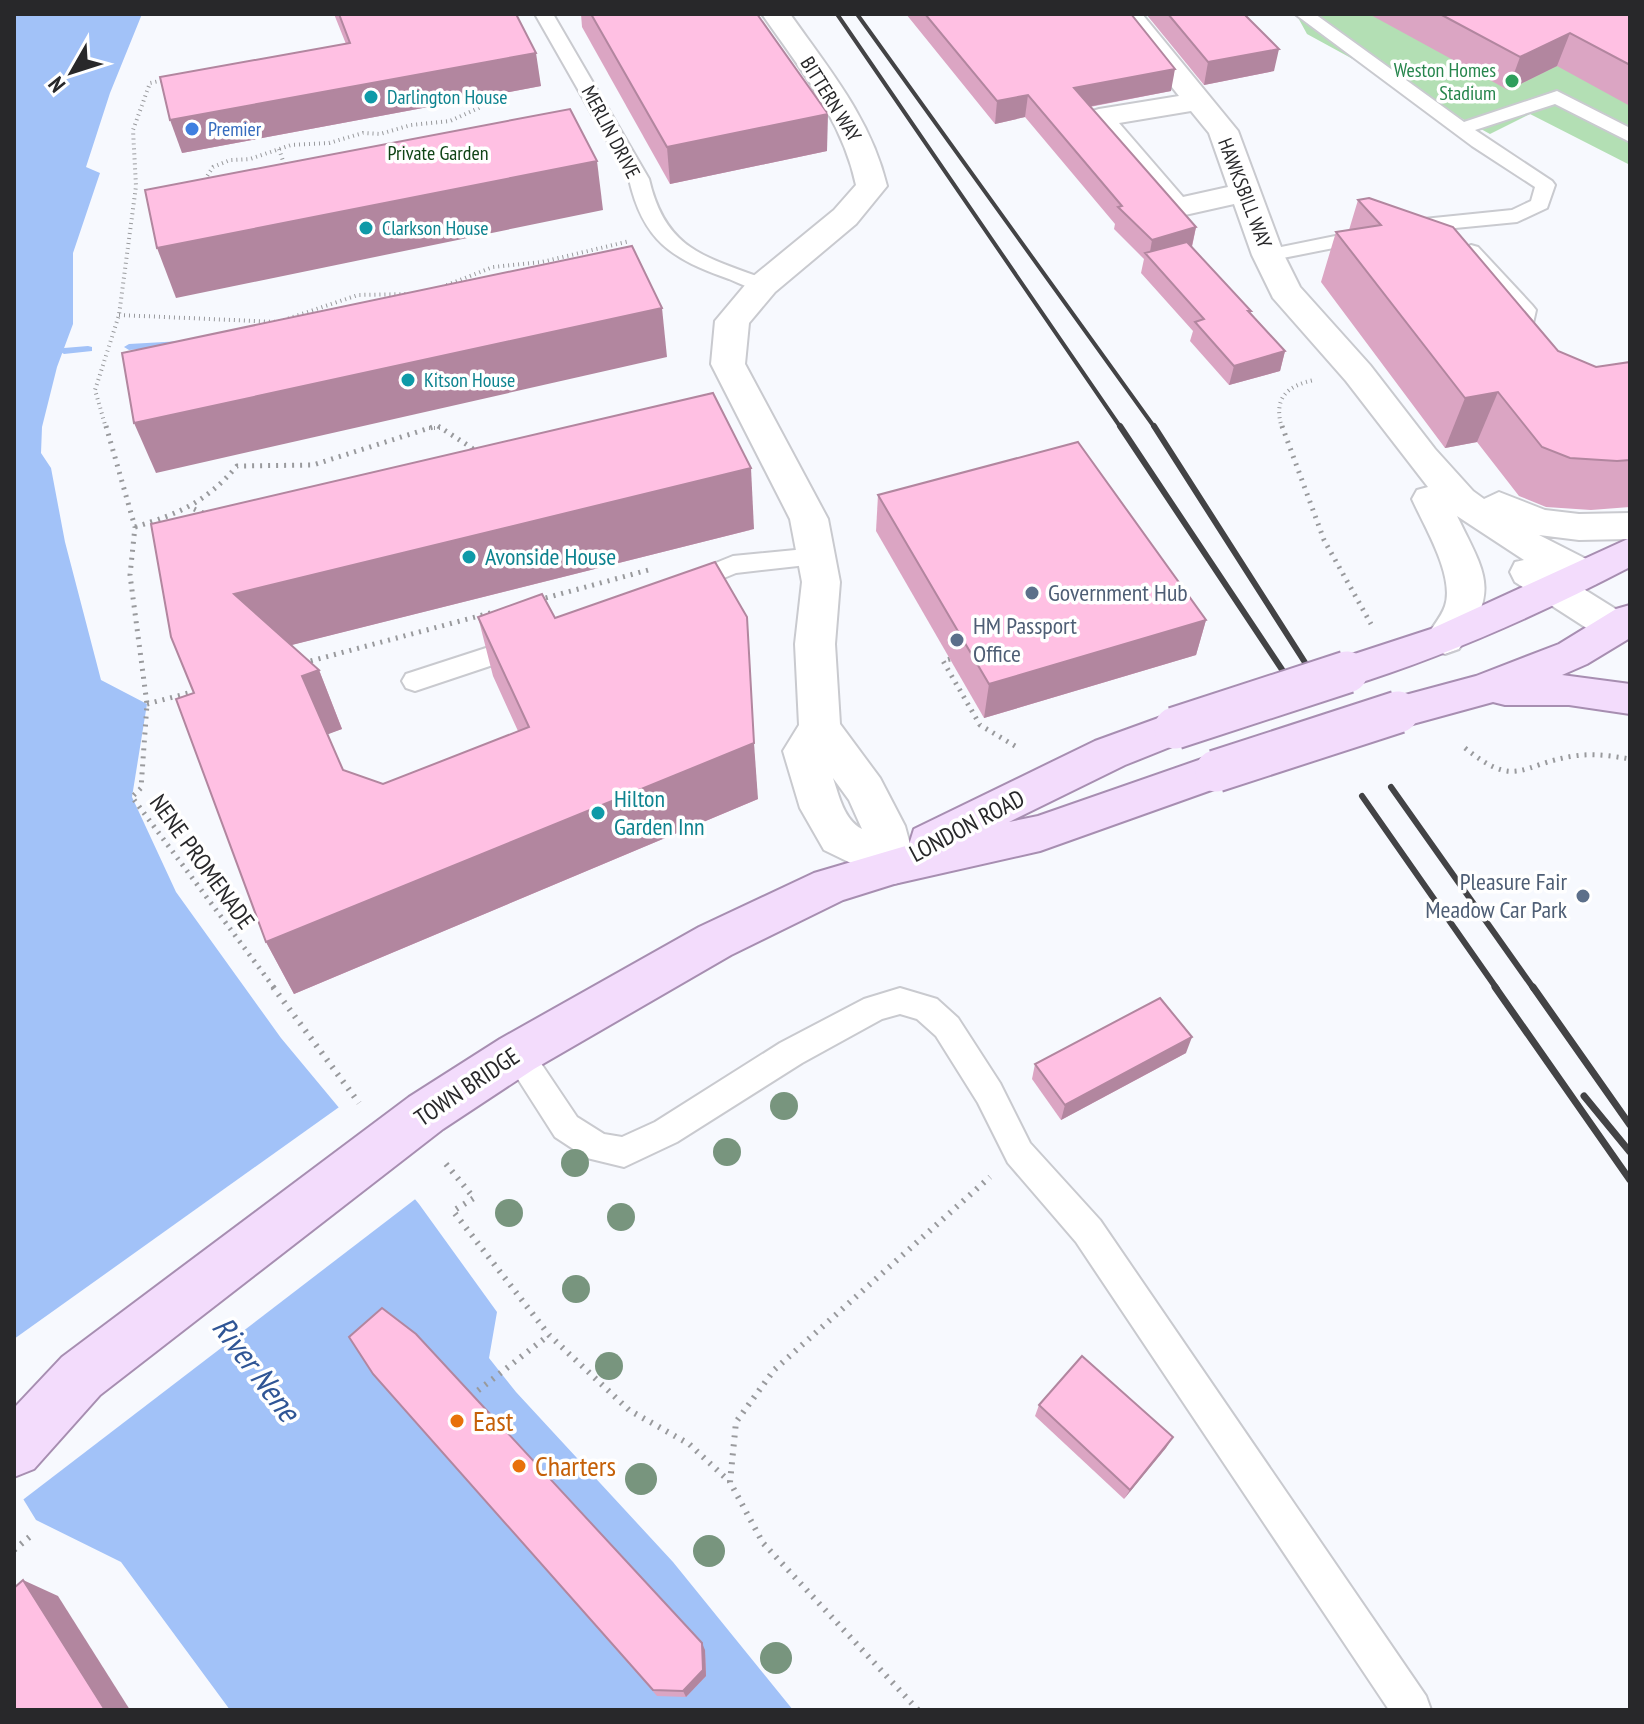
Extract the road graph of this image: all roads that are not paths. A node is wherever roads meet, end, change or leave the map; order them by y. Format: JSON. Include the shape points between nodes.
{"nodes":[{"id":1,"x":544,"y":14,"type":"edge"},
{"id":2,"x":776,"y":14,"type":"edge"},
{"id":3,"x":1128,"y":14,"type":"edge"},
{"id":4,"x":1304,"y":14,"type":"edge"},
{"id":5,"x":1198,"y":101,"type":"junction"},
{"id":6,"x":1461,"y":129,"type":"junction"},
{"id":7,"x":1630,"y":136,"type":"edge"},
{"id":8,"x":1244,"y":192,"type":"junction"},
{"id":9,"x":1445,"y":223,"type":"junction"},
{"id":10,"x":1268,"y":255,"type":"junction"},
{"id":11,"x":763,"y":285,"type":"junction"},
{"id":12,"x":1499,"y":335,"type":"edge"},
{"id":13,"x":1358,"y":373,"type":"junction"},
{"id":14,"x":1430,"y":499,"type":"junction"},
{"id":15,"x":1630,"y":526,"type":"edge"},
{"id":16,"x":1630,"y":551,"type":"edge"},
{"id":17,"x":816,"y":557,"type":"junction"},
{"id":18,"x":1568,"y":581,"type":"junction"},
{"id":19,"x":666,"y":593,"type":"edge"},
{"id":20,"x":1626,"y":621,"type":"edge"},
{"id":21,"x":1445,"y":639,"type":"junction"},
{"id":22,"x":540,"y":640,"type":"edge"},
{"id":23,"x":415,"y":681,"type":"dead end"},
{"id":24,"x":1485,"y":689,"type":"junction"},
{"id":25,"x":1630,"y":699,"type":"edge"},
{"id":26,"x":894,"y":866,"type":"junction"},
{"id":27,"x":517,"y":1054,"type":"junction"},
{"id":28,"x":81,"y":1376,"type":"junction"},
{"id":29,"x":14,"y":1409,"type":"edge"},
{"id":30,"x":14,"y":1449,"type":"edge"},
{"id":31,"x":1412,"y":1710,"type":"edge"}],
"edges":[{"from":1,"to":11,"type":"lane","name":"MERLIN DRIVE","via":[[639,179],[642,202],[658,234],[697,260]]},
{"from":2,"to":11,"type":"street","name":"BITTERN WAY","via":[[854,130],[872,186],[845,217]]},
{"from":3,"to":5,"type":"street","name":"HAWKSBILL WAY"},
{"from":4,"to":6,"type":"lane"},
{"from":5,"to":8,"type":"street","name":"HAWKSBILL WAY","via":[[1223,131]]},
{"from":5,"to":8,"type":"street","via":[[1099,118],[1176,208]]},
{"from":6,"to":7,"type":"lane","via":[[1557,97]]},
{"from":6,"to":9,"type":"lane","via":[[1545,185],[1540,204],[1517,216]]},
{"from":8,"to":10,"type":"street","name":"HAWKSBILL WAY"},
{"from":9,"to":10,"type":"lane"},
{"from":9,"to":12,"type":"lane","via":[[1525,310],[1523,327]]},
{"from":10,"to":13,"type":"street","name":"HAWKSBILL WAY","via":[[1285,291]]},
{"from":11,"to":17,"type":"street","via":[[732,321],[728,364],[809,519]]},
{"from":13,"to":14,"type":"street","name":"HAWKSBILL WAY","via":[[1359,392]]},
{"from":13,"to":15,"type":"street","name":"HAWKSBILL WAY","via":[[1407,415],[1461,480],[1522,520]]},
{"from":13,"to":18,"type":"street","name":"HAWKSBILL WAY","via":[[1460,500]]},
{"from":14,"to":18,"type":"street","name":"HAWKSBILL WAY"},
{"from":14,"to":21,"type":"street","name":"HAWKSBILL WAY","via":[[1465,579],[1467,598]]},
{"from":16,"to":18,"type":"main road","name":"LONDON ROAD"},
{"from":17,"to":19,"type":"lane","via":[[733,565]]},
{"from":17,"to":26,"type":"street","via":[[821,582],[815,644],[820,727],[804,751],[821,808],[839,838]]},
{"from":18,"to":20,"type":"street","name":"HAWKSBILL WAY"},
{"from":18,"to":21,"type":"main road","name":"LONDON ROAD"},
{"from":20,"to":24,"type":"main road","name":"LONDON ROAD","via":[[1573,654]]},
{"from":21,"to":26,"type":"main road","name":"LONDON ROAD","bridge":true,"via":[[1110,753],[941,835]]},
{"from":22,"to":23,"type":"lane"},
{"from":24,"to":25,"type":"main road","via":[[1569,690]]},
{"from":24,"to":26,"type":"main road","name":"LONDON ROAD","bridge":true,"via":[[1398,712],[1040,833]]},
{"from":26,"to":27,"type":"main road","name":"TOWN BRIDGE","via":[[830,886],[715,941]]},
{"from":27,"to":28,"type":"main road","name":"TOWN BRIDGE","via":[[426,1113]]},
{"from":27,"to":31,"type":"lane","via":[[566,1127],[598,1148],[624,1152],[875,1008],[900,1001],[926,1008],[947,1027],[1019,1153],[1088,1231]]},
{"from":28,"to":29,"type":"main road"},
{"from":28,"to":30,"type":"main road"}]}
